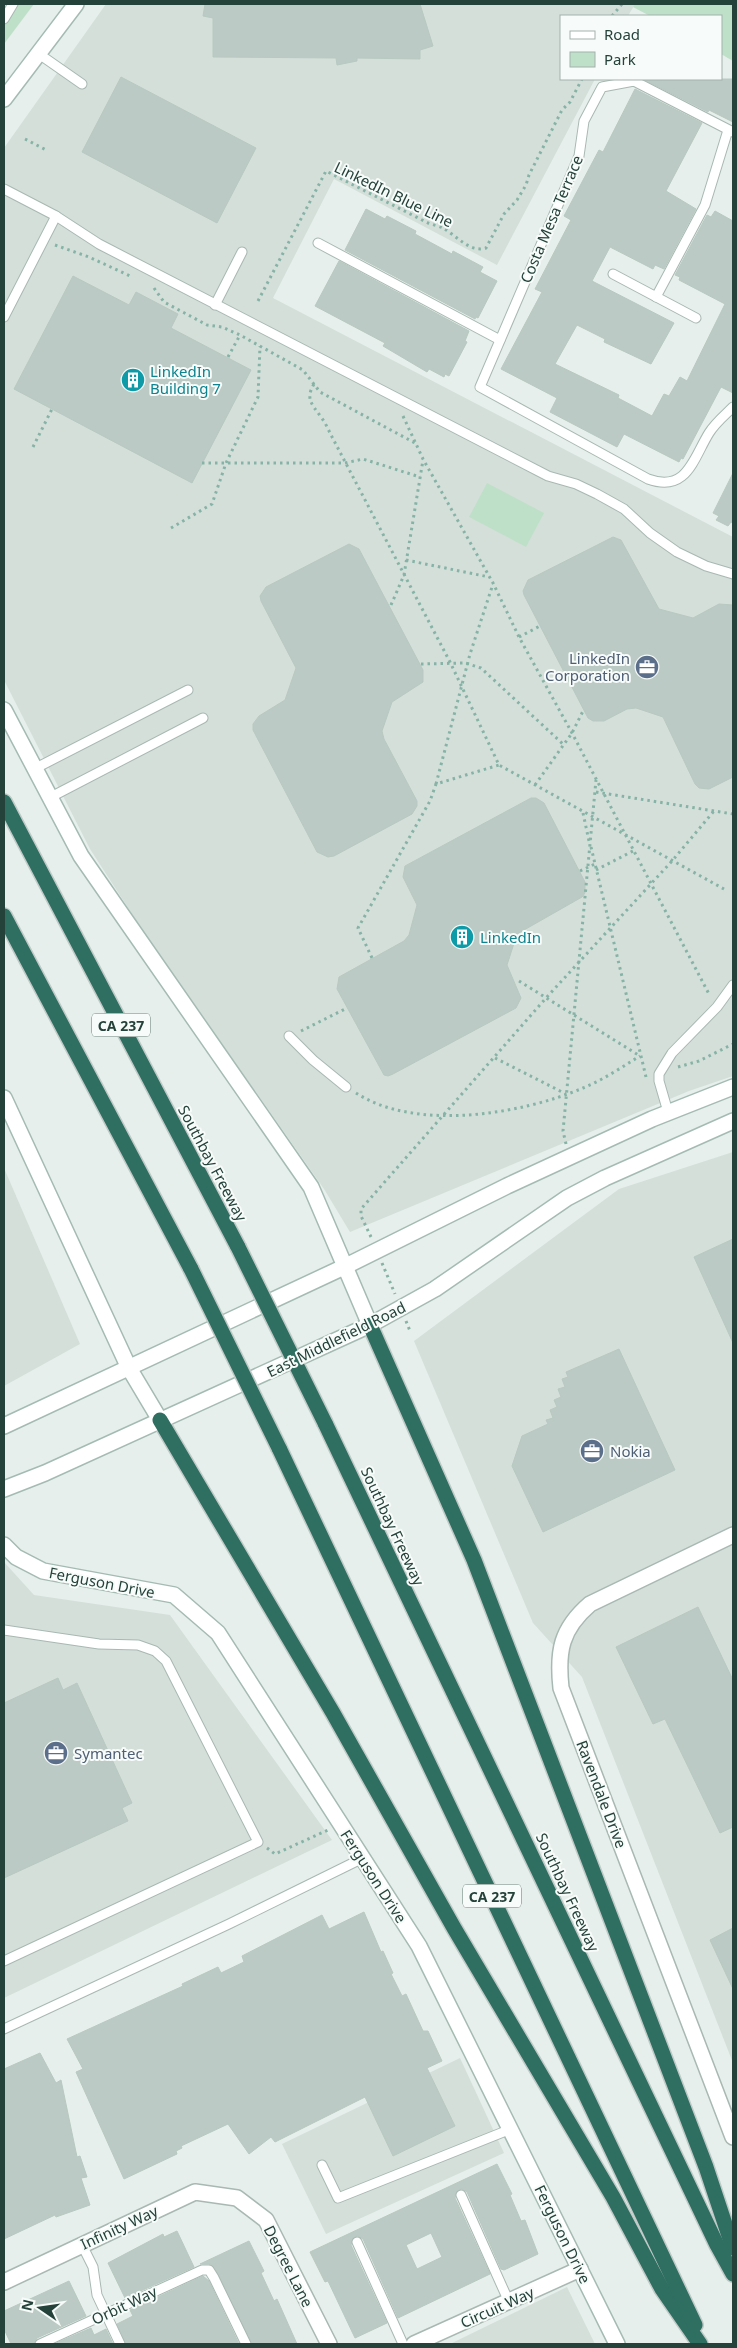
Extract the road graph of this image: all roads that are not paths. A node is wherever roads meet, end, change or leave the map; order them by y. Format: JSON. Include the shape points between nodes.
{"nodes":[{"id":1,"x":14,"y":4,"type":"edge"},
{"id":2,"x":76,"y":4,"type":"edge"},
{"id":3,"x":4,"y":19,"type":"edge"},
{"id":4,"x":39,"y":54,"type":"junction"},
{"id":5,"x":82,"y":84,"type":"dead end"},
{"id":6,"x":4,"y":99,"type":"edge"},
{"id":7,"x":731,"y":131,"type":"edge"},
{"id":8,"x":4,"y":189,"type":"edge"},
{"id":9,"x":56,"y":216,"type":"junction"},
{"id":10,"x":318,"y":243,"type":"dead end"},
{"id":11,"x":242,"y":252,"type":"dead end"},
{"id":12,"x":613,"y":274,"type":"dead end"},
{"id":13,"x":656,"y":297,"type":"junction"},
{"id":14,"x":215,"y":305,"type":"junction"},
{"id":15,"x":4,"y":317,"type":"edge"},
{"id":16,"x":696,"y":318,"type":"dead end"},
{"id":17,"x":500,"y":340,"type":"junction"},
{"id":18,"x":733,"y":407,"type":"edge"},
{"id":19,"x":733,"y":574,"type":"edge"},
{"id":20,"x":188,"y":690,"type":"dead end"},
{"id":21,"x":4,"y":710,"type":"edge"},
{"id":22,"x":203,"y":718,"type":"dead end"},
{"id":23,"x":34,"y":769,"type":"junction"},
{"id":24,"x":49,"y":798,"type":"junction"},
{"id":25,"x":4,"y":802,"type":"edge"},
{"id":26,"x":4,"y":916,"type":"edge"},
{"id":27,"x":733,"y":984,"type":"edge"},
{"id":28,"x":289,"y":1036,"type":"road end"},
{"id":29,"x":346,"y":1087,"type":"road end"},
{"id":30,"x":733,"y":1087,"type":"edge"},
{"id":31,"x":4,"y":1098,"type":"edge"},
{"id":32,"x":668,"y":1112,"type":"junction"},
{"id":33,"x":733,"y":1121,"type":"edge"},
{"id":34,"x":346,"y":1266,"type":"junction"},
{"id":35,"x":370,"y":1325,"type":"junction"},
{"id":36,"x":129,"y":1368,"type":"junction"},
{"id":37,"x":160,"y":1420,"type":"junction"},
{"id":38,"x":4,"y":1426,"type":"edge"},
{"id":39,"x":4,"y":1489,"type":"edge"},
{"id":40,"x":733,"y":1535,"type":"edge"},
{"id":41,"x":4,"y":1545,"type":"edge"},
{"id":42,"x":4,"y":1630,"type":"edge"},
{"id":43,"x":363,"y":1858,"type":"junction"},
{"id":44,"x":4,"y":1960,"type":"edge"},
{"id":45,"x":4,"y":2030,"type":"edge"},
{"id":46,"x":511,"y":2129,"type":"junction"},
{"id":47,"x":733,"y":2137,"type":"edge"},
{"id":48,"x":322,"y":2164,"type":"dead end"},
{"id":49,"x":461,"y":2195,"type":"dead end"},
{"id":50,"x":237,"y":2198,"type":"joint"},
{"id":51,"x":357,"y":2242,"type":"dead end"},
{"id":52,"x":82,"y":2244,"type":"junction"},
{"id":53,"x":733,"y":2248,"type":"edge"},
{"id":54,"x":580,"y":2270,"type":"junction"},
{"id":55,"x":733,"y":2274,"type":"edge"},
{"id":56,"x":4,"y":2282,"type":"edge"},
{"id":57,"x":509,"y":2302,"type":"junction"},
{"id":58,"x":106,"y":2314,"type":"junction"},
{"id":59,"x":40,"y":2344,"type":"edge"},
{"id":60,"x":120,"y":2344,"type":"edge"},
{"id":61,"x":246,"y":2344,"type":"edge"},
{"id":62,"x":329,"y":2344,"type":"edge"},
{"id":63,"x":403,"y":2344,"type":"edge"},
{"id":64,"x":414,"y":2344,"type":"edge"},
{"id":65,"x":617,"y":2344,"type":"edge"},
{"id":66,"x":702,"y":2344,"type":"edge"}],
"edges":[{"from":1,"to":3,"type":"lane"},
{"from":2,"to":4,"type":"main road"},
{"from":4,"to":5,"type":"lane"},
{"from":4,"to":6,"type":"main road"},
{"from":7,"to":13,"type":"lane","name":"Costa Mesa Terrace","via":[[705,205]]},
{"from":7,"to":17,"type":"lane","name":"Costa Mesa Terrace","via":[[634,81],[602,87],[584,121],[579,156]]},
{"from":8,"to":9,"type":"lane"},
{"from":9,"to":14,"type":"lane","via":[[99,244]]},
{"from":9,"to":15,"type":"lane"},
{"from":10,"to":17,"type":"lane"},
{"from":11,"to":14,"type":"lane"},
{"from":12,"to":13,"type":"lane"},
{"from":13,"to":16,"type":"lane"},
{"from":14,"to":19,"type":"lane","via":[[548,476],[597,494],[624,510],[677,552]]},
{"from":17,"to":18,"type":"lane","name":"Costa Mesa Terrace","via":[[480,387],[658,483],[679,479],[690,470],[710,432]]},
{"from":20,"to":23,"type":"lane"},
{"from":21,"to":23,"type":"main road"},
{"from":22,"to":24,"type":"lane"},
{"from":23,"to":24,"type":"main road"},
{"from":24,"to":34,"type":"main road","via":[[81,856],[311,1187]]},
{"from":25,"to":55,"type":"highway","name":"Southbay Freeway","number":"CA 237","bridge":true,"via":[[238,1247]]},
{"from":26,"to":66,"type":"highway","number":"CA 237","bridge":true,"via":[[191,1269],[279,1448]]},
{"from":27,"to":32,"type":"lane","via":[[717,1007],[672,1053],[661,1072],[659,1081]]},
{"from":28,"to":29,"type":"lane"},
{"from":30,"to":32,"type":"main road"},
{"from":31,"to":36,"type":"main road"},
{"from":32,"to":34,"type":"main road","via":[[570,1156]]},
{"from":33,"to":35,"type":"main road","name":"East Middlefield Road","via":[[567,1198],[435,1289]]},
{"from":34,"to":35,"type":"main road"},
{"from":34,"to":36,"type":"main road"},
{"from":35,"to":37,"type":"main road","name":"East Middlefield Road"},
{"from":35,"to":53,"type":"highway","via":[[474,1560],[706,2167]]},
{"from":36,"to":37,"type":"main road"},
{"from":36,"to":38,"type":"main road"},
{"from":37,"to":39,"type":"main road","name":"East Middlefield Road"},
{"from":37,"to":66,"type":"highway","via":[[333,1712],[454,1928],[613,2197],[662,2289]]},
{"from":40,"to":47,"type":"main road","name":"Ravendale Drive","via":[[590,1604],[567,1629],[558,1665],[561,1688]]},
{"from":41,"to":43,"type":"main road","name":"Ferguson Drive","via":[[16,1558],[43,1571],[174,1595],[218,1633]]},
{"from":42,"to":44,"type":"lane","via":[[99,1644],[138,1644],[155,1651],[166,1661],[258,1842]]},
{"from":43,"to":45,"type":"lane"},
{"from":43,"to":46,"type":"main road","name":"Ferguson Drive","via":[[419,1946]]},
{"from":46,"to":48,"type":"lane","via":[[338,2198]]},
{"from":46,"to":54,"type":"main road","name":"Ferguson Drive"},
{"from":49,"to":57,"type":"lane"},
{"from":50,"to":52,"type":"main road","name":"Infinity Way","via":[[195,2192]]},
{"from":50,"to":62,"type":"main road","name":"Degree Lane","via":[[266,2220]]},
{"from":51,"to":63,"type":"lane"},
{"from":52,"to":56,"type":"main road","name":"Infinity Way"},
{"from":52,"to":58,"type":"lane","via":[[93,2267],[97,2295]]},
{"from":54,"to":57,"type":"main road","name":"Circuit Way"},
{"from":54,"to":65,"type":"main road","name":"Ferguson Drive"},
{"from":57,"to":64,"type":"main road","name":"Circuit Way"},
{"from":58,"to":59,"type":"lane","name":"Orbit Way"},
{"from":58,"to":60,"type":"lane"},
{"from":58,"to":61,"type":"lane","name":"Orbit Way","via":[[202,2270],[209,2270]]}]}
